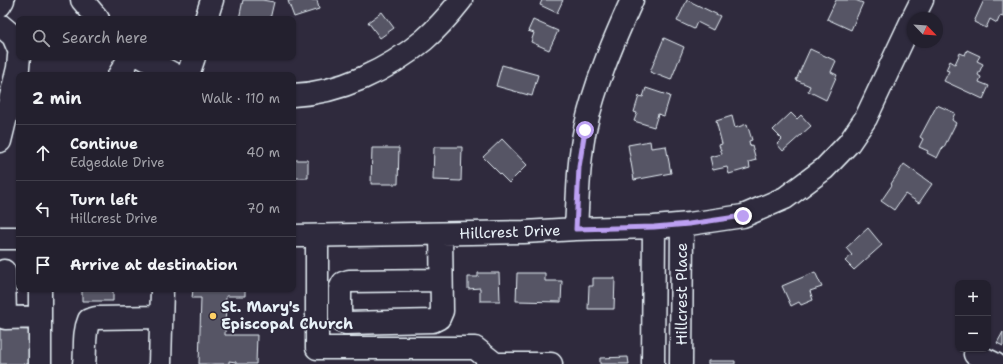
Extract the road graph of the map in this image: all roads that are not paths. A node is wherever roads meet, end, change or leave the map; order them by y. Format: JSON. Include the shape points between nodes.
{"nodes":[{"id":1,"x":3,"y":0,"type":"edge"},
{"id":2,"x":82,"y":0,"type":"edge"},
{"id":3,"x":212,"y":0,"type":"edge"},
{"id":4,"x":461,"y":0,"type":"edge"},
{"id":5,"x":632,"y":0,"type":"edge"},
{"id":6,"x":922,"y":0,"type":"edge"},
{"id":7,"x":0,"y":5,"type":"edge"},
{"id":8,"x":916,"y":12,"type":"edge"},
{"id":9,"x":95,"y":16,"type":"edge"},
{"id":10,"x":207,"y":16,"type":"edge"},
{"id":11,"x":0,"y":25,"type":"edge"},
{"id":12,"x":907,"y":31,"type":"edge"},
{"id":13,"x":16,"y":44,"type":"edge"},
{"id":14,"x":19,"y":60,"type":"edge"},
{"id":15,"x":128,"y":60,"type":"edge"},
{"id":16,"x":147,"y":60,"type":"edge"},
{"id":17,"x":193,"y":60,"type":"edge"},
{"id":18,"x":17,"y":72,"type":"edge"},
{"id":19,"x":121,"y":72,"type":"edge"},
{"id":20,"x":168,"y":72,"type":"edge"},
{"id":21,"x":189,"y":72,"type":"edge"},
{"id":22,"x":16,"y":76,"type":"edge"},
{"id":23,"x":296,"y":95,"type":"edge"},
{"id":24,"x":0,"y":140,"type":"edge"},
{"id":25,"x":682,"y":225,"type":"junction"},
{"id":26,"x":654,"y":227,"type":"junction"},
{"id":27,"x":576,"y":229,"type":"junction"},
{"id":28,"x":441,"y":234,"type":"junction"},
{"id":29,"x":296,"y":236,"type":"edge"},
{"id":30,"x":317,"y":236,"type":"junction"},
{"id":31,"x":0,"y":238,"type":"edge"},
{"id":32,"x":16,"y":238,"type":"edge"},
{"id":33,"x":4,"y":271,"type":"dead end"},
{"id":34,"x":442,"y":280,"type":"dead end"},
{"id":35,"x":40,"y":292,"type":"edge"},
{"id":36,"x":162,"y":292,"type":"edge"},
{"id":37,"x":40,"y":317,"type":"junction"},
{"id":38,"x":161,"y":317,"type":"junction"},
{"id":39,"x":975,"y":354,"type":"dead end"},
{"id":40,"x":40,"y":364,"type":"edge"},
{"id":41,"x":84,"y":364,"type":"edge"},
{"id":42,"x":160,"y":364,"type":"edge"},
{"id":43,"x":494,"y":364,"type":"edge"},
{"id":44,"x":551,"y":364,"type":"edge"},
{"id":45,"x":653,"y":364,"type":"edge"},
{"id":46,"x":681,"y":364,"type":"edge"},
{"id":47,"x":995,"y":364,"type":"edge"}],
"edges":[{"from":1,"to":7,"type":"street"},
{"from":2,"to":9,"type":"street"},
{"from":3,"to":10,"type":"street"},
{"from":4,"to":23,"type":"street","via":[[424,40],[377,71],[324,90]]},
{"from":5,"to":27,"type":"street","via":[[610,48],[585,130],[579,167]]},
{"from":6,"to":8,"type":"street","name":"Hillcrest Drive"},
{"from":11,"to":13,"type":"street","via":[[12,36]]},
{"from":12,"to":25,"type":"street","name":"Hillcrest Drive","via":[[866,118],[849,143],[824,169],[785,198],[743,216]]},
{"from":14,"to":18,"type":"street"},
{"from":15,"to":19,"type":"street"},
{"from":16,"to":20,"type":"street"},
{"from":17,"to":21,"type":"street"},
{"from":22,"to":24,"type":"street"},
{"from":25,"to":26,"type":"street","name":"Hillcrest Drive"},
{"from":25,"to":46,"type":"street","name":"Hillcrest Place"},
{"from":26,"to":27,"type":"street","name":"Hillcrest Drive"},
{"from":26,"to":45,"type":"street","name":"Hillcrest Place"},
{"from":27,"to":28,"type":"street","name":"Hillcrest Drive"},
{"from":28,"to":30,"type":"street","name":"Hillcrest Drive"},
{"from":28,"to":34,"type":"street"},
{"from":29,"to":30,"type":"street","name":"Hillcrest Drive"},
{"from":30,"to":43,"type":"street","via":[[317,348],[475,348]]},
{"from":31,"to":32,"type":"street"},
{"from":33,"to":37,"type":"street","via":[[5,318]]},
{"from":35,"to":37,"type":"street"},
{"from":36,"to":38,"type":"street"},
{"from":37,"to":40,"type":"street"},
{"from":38,"to":41,"type":"street","via":[[89,320],[85,330]]},
{"from":38,"to":42,"type":"street"},
{"from":39,"to":47,"type":"street"},
{"from":43,"to":44,"type":"street"}]}
